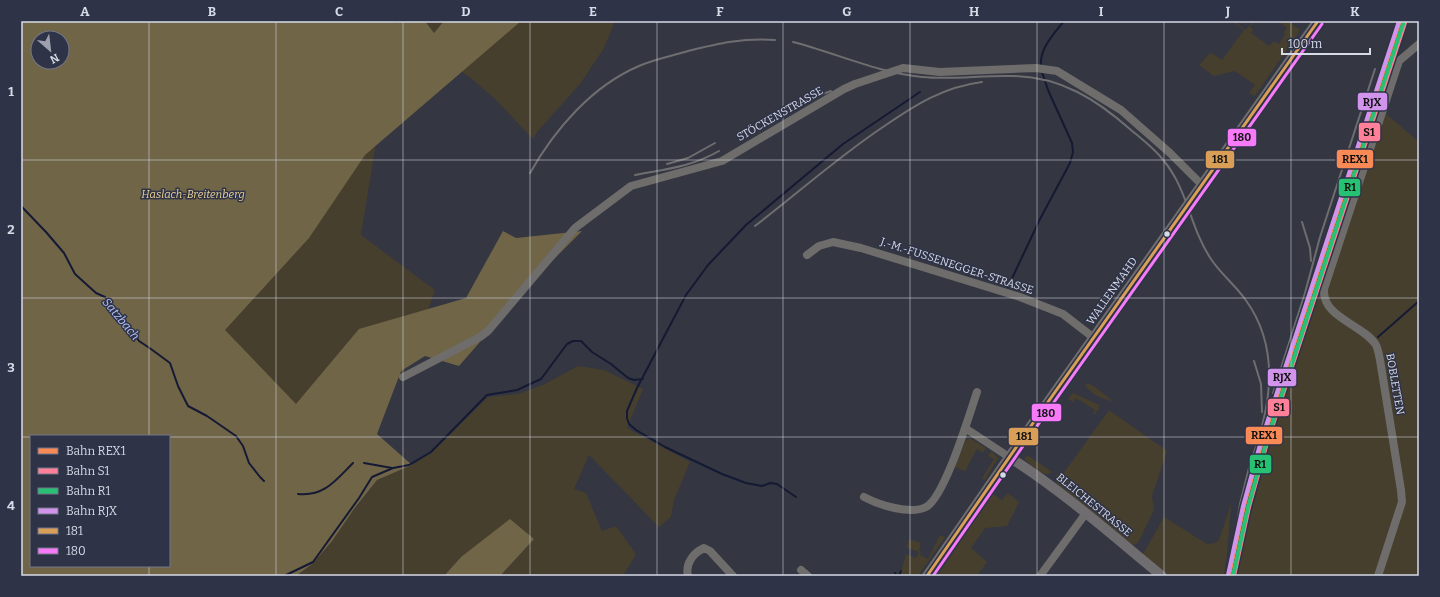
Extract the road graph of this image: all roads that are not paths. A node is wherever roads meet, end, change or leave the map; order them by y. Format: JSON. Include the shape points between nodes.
{"nodes":[{"id":1,"x":1318,"y":21,"type":"edge"},
{"id":2,"x":1419,"y":44,"type":"edge"},
{"id":3,"x":1202,"y":185,"type":"junction"},
{"id":4,"x":807,"y":255,"type":"dead end"},
{"id":5,"x":1094,"y":338,"type":"junction"},
{"id":6,"x":403,"y":377,"type":"dead end"},
{"id":7,"x":976,"y":392,"type":"dead end"},
{"id":8,"x":965,"y":428,"type":"junction"},
{"id":9,"x":1009,"y":457,"type":"junction"},
{"id":10,"x":864,"y":497,"type":"dead end"},
{"id":11,"x":1086,"y":513,"type":"junction"},
{"id":12,"x":801,"y":570,"type":"dead end"},
{"id":13,"x":688,"y":576,"type":"edge"},
{"id":14,"x":734,"y":576,"type":"edge"},
{"id":15,"x":808,"y":576,"type":"edge"},
{"id":16,"x":927,"y":576,"type":"edge"},
{"id":17,"x":1040,"y":576,"type":"edge"},
{"id":18,"x":1162,"y":576,"type":"edge"},
{"id":19,"x":1378,"y":576,"type":"edge"}],
"edges":[{"from":1,"to":3,"type":"main road","name":"WALLENMAHD"},
{"from":2,"to":19,"type":"street","name":"BOBLETTEN","via":[[1399,61],[1324,289],[1327,304],[1369,337],[1376,345],[1380,360],[1402,502]]},
{"from":3,"to":5,"type":"main road","name":"WALLENMAHD"},
{"from":3,"to":6,"type":"street","name":"STÖCKENSTRASSE","via":[[1121,110],[1057,71],[1036,68],[940,72],[903,68],[844,89],[722,160],[631,186],[575,228],[488,332]]},
{"from":4,"to":5,"type":"street","name":"J.-M.-FUSSENEGGER-STRASSE","via":[[819,246],[833,242],[861,248],[1020,297],[1063,314]]},
{"from":5,"to":9,"type":"main road","name":"WALLENMAHD"},
{"from":7,"to":8,"type":"street"},
{"from":8,"to":9,"type":"street"},
{"from":8,"to":10,"type":"street","via":[[942,489],[933,502],[920,509],[901,510]]},
{"from":9,"to":11,"type":"main road","name":"BLEICHESTRASSE"},
{"from":9,"to":16,"type":"main road","name":"WALLENMAHD"},
{"from":11,"to":17,"type":"street"},
{"from":11,"to":18,"type":"main road","name":"BLEICHESTRASSE"},
{"from":12,"to":15,"type":"street"},
{"from":13,"to":14,"type":"street","via":[[692,556],[704,548]]}]}
